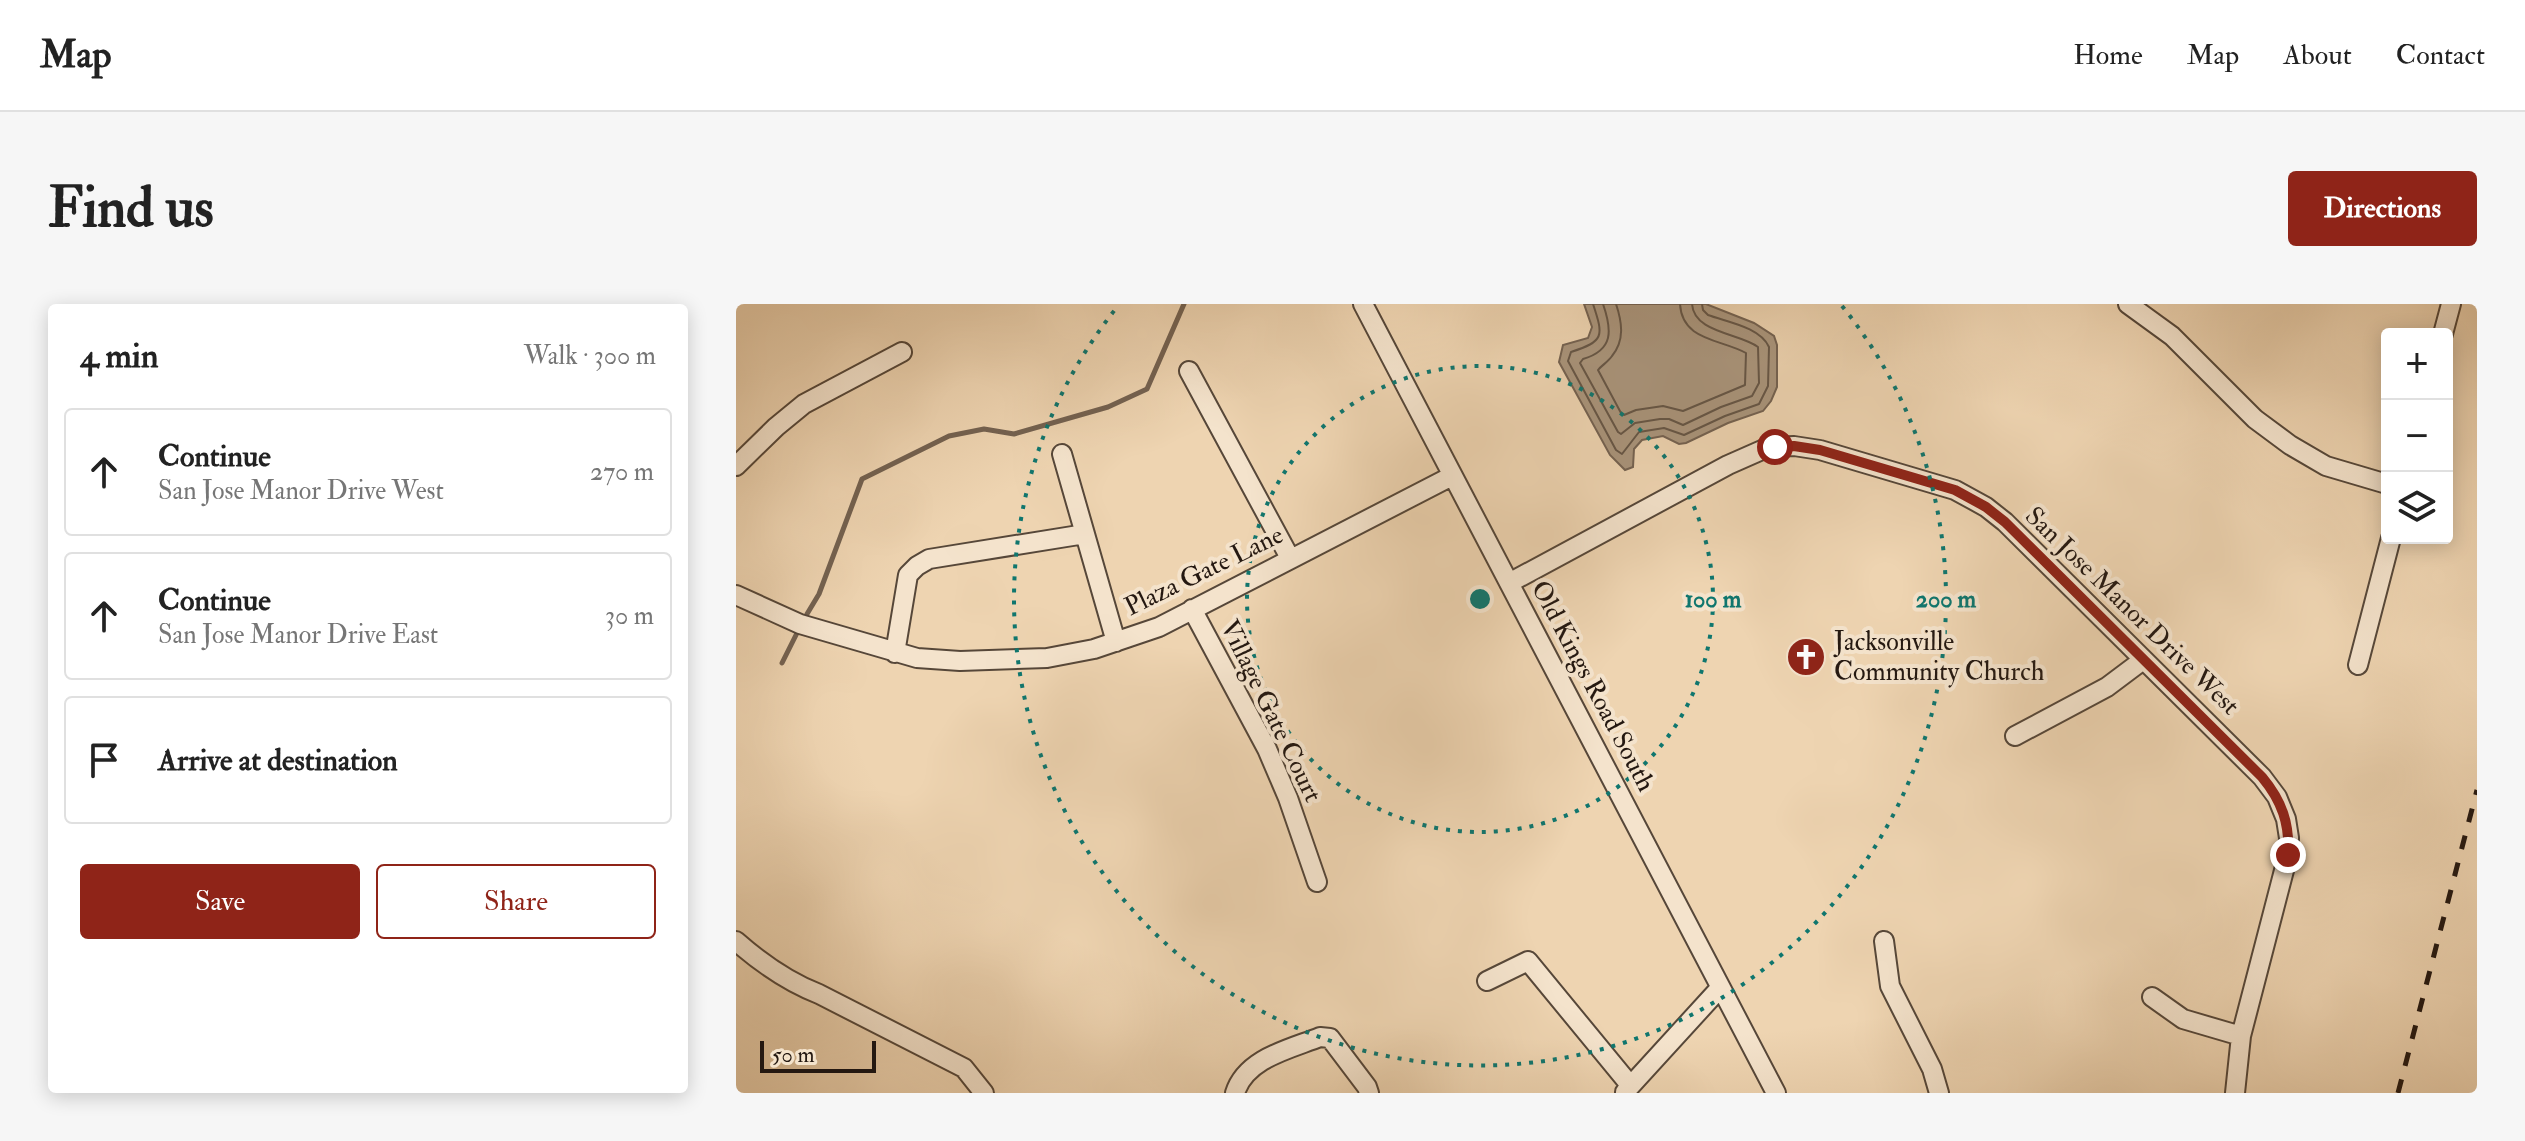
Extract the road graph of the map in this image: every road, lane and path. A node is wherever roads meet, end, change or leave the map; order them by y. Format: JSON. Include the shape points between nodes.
{"nodes":[{"id":1,"x":1363,"y":304,"type":"edge"},
{"id":2,"x":2128,"y":304,"type":"edge"},
{"id":3,"x":2451,"y":304,"type":"edge"},
{"id":4,"x":2445,"y":328,"type":"edge"},
{"id":5,"x":902,"y":352,"type":"dead end"},
{"id":6,"x":1189,"y":371,"type":"dead end"},
{"id":7,"x":1062,"y":454,"type":"dead end"},
{"id":8,"x":736,"y":466,"type":"edge"},
{"id":9,"x":1452,"y":476,"type":"junction"},
{"id":10,"x":2381,"y":482,"type":"edge"},
{"id":11,"x":1085,"y":534,"type":"junction"},
{"id":12,"x":2389,"y":544,"type":"edge"},
{"id":13,"x":1290,"y":558,"type":"junction"},
{"id":14,"x":1509,"y":583,"type":"junction"},
{"id":15,"x":736,"y":595,"type":"edge"},
{"id":16,"x":1192,"y":609,"type":"junction"},
{"id":17,"x":1116,"y":642,"type":"junction"},
{"id":18,"x":895,"y":653,"type":"junction"},
{"id":19,"x":2143,"y":660,"type":"junction"},
{"id":20,"x":2358,"y":665,"type":"dead end"},
{"id":21,"x":2015,"y":736,"type":"dead end"},
{"id":22,"x":1317,"y":882,"type":"dead end"},
{"id":23,"x":736,"y":941,"type":"edge"},
{"id":24,"x":1884,"y":941,"type":"dead end"},
{"id":25,"x":1487,"y":981,"type":"dead end"},
{"id":26,"x":1720,"y":988,"type":"junction"},
{"id":27,"x":2152,"y":997,"type":"dead end"},
{"id":28,"x":2241,"y":1036,"type":"junction"},
{"id":29,"x":1627,"y":1089,"type":"edge"},
{"id":30,"x":984,"y":1093,"type":"edge"},
{"id":31,"x":1235,"y":1093,"type":"edge"},
{"id":32,"x":1369,"y":1093,"type":"edge"},
{"id":33,"x":1776,"y":1093,"type":"edge"},
{"id":34,"x":1939,"y":1093,"type":"edge"},
{"id":35,"x":2235,"y":1093,"type":"edge"}],
"edges":[{"from":1,"to":9,"type":"street","name":"Old Kings Road South"},
{"from":2,"to":10,"type":"street","via":[[2172,336],[2255,419],[2290,445],[2326,466]]},
{"from":3,"to":4,"type":"street"},
{"from":5,"to":8,"type":"street","via":[[804,404]]},
{"from":6,"to":13,"type":"street"},
{"from":7,"to":11,"type":"street"},
{"from":9,"to":13,"type":"street","name":"Plaza Gate Lane"},
{"from":9,"to":14,"type":"street","name":"Old Kings Road South"},
{"from":11,"to":17,"type":"street"},
{"from":11,"to":18,"type":"street","via":[[929,559],[917,566],[908,575]]},
{"from":12,"to":20,"type":"street"},
{"from":13,"to":16,"type":"street","name":"Plaza Gate Lane"},
{"from":14,"to":19,"type":"street","name":"San Jose Manor Drive West","via":[[1762,450],[1807,447],[1955,490],[1986,507]]},
{"from":14,"to":26,"type":"street","name":"Old Kings Road South"},
{"from":15,"to":18,"type":"street","name":"Plaza Gate Lane","via":[[800,624]]},
{"from":16,"to":17,"type":"street","name":"Plaza Gate Lane"},
{"from":16,"to":22,"type":"street","name":"Village Gate Court","via":[[1267,749]]},
{"from":17,"to":18,"type":"street","name":"Plaza Gate Lane","via":[[1060,656],[1005,661]]},
{"from":19,"to":21,"type":"street","via":[[2107,687]]},
{"from":19,"to":28,"type":"street","name":"San Jose Manor Drive West","via":[[2268,784],[2286,819],[2288,855]]},
{"from":23,"to":30,"type":"street","via":[[800,986],[964,1068]]},
{"from":24,"to":34,"type":"street","via":[[1890,986]]},
{"from":25,"to":29,"type":"street","via":[[1528,961]]},
{"from":26,"to":29,"type":"street"},
{"from":26,"to":33,"type":"street","name":"Old Kings Road South"},
{"from":27,"to":28,"type":"street","via":[[2183,1019]]},
{"from":28,"to":35,"type":"street","name":"San Jose Manor Drive West"},
{"from":31,"to":32,"type":"street","via":[[1251,1066],[1320,1037],[1330,1038]]}]}
